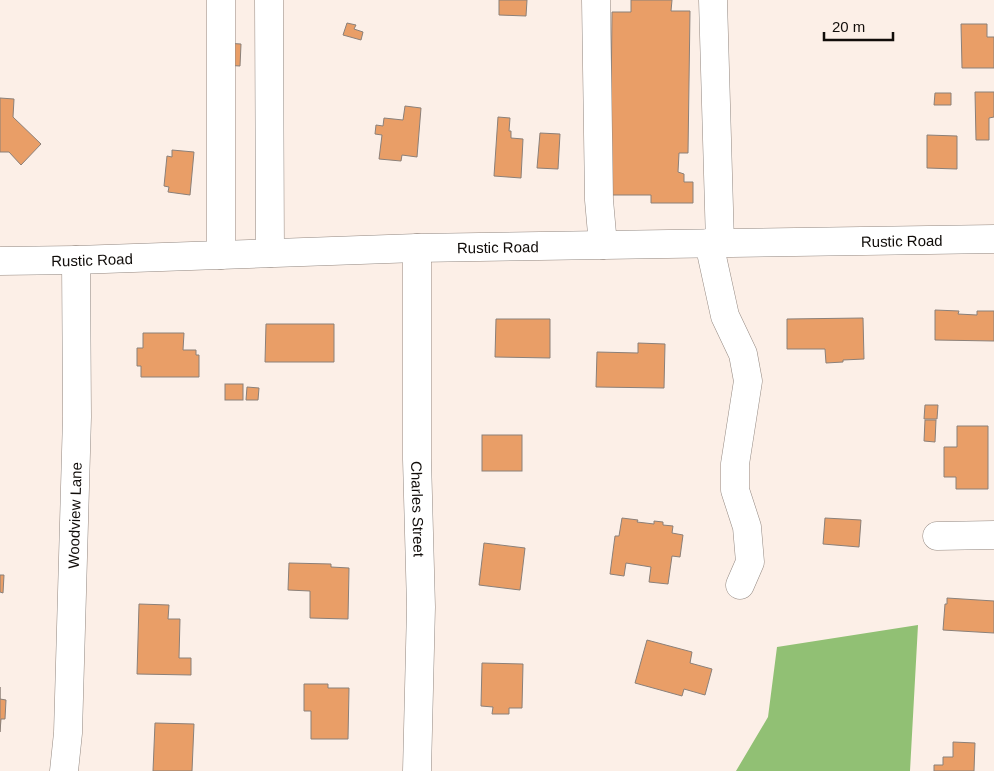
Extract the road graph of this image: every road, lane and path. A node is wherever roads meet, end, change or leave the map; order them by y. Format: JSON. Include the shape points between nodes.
{"nodes":[{"id":1,"x":221,"y":0,"type":"edge"},
{"id":2,"x":269,"y":0,"type":"edge"},
{"id":3,"x":596,"y":0,"type":"edge"},
{"id":4,"x":714,"y":0,"type":"edge"},
{"id":5,"x":994,"y":239,"type":"edge"},
{"id":6,"x":714,"y":243,"type":"junction"},
{"id":7,"x":603,"y":245,"type":"junction"},
{"id":8,"x":417,"y":248,"type":"junction"},
{"id":9,"x":270,"y":253,"type":"junction"},
{"id":10,"x":222,"y":255,"type":"junction"},
{"id":11,"x":76,"y":260,"type":"junction"},
{"id":12,"x":0,"y":261,"type":"edge"},
{"id":13,"x":994,"y":535,"type":"edge"},
{"id":14,"x":937,"y":536,"type":"dead end"},
{"id":15,"x":740,"y":585,"type":"dead end"},
{"id":16,"x":64,"y":771,"type":"edge"},
{"id":17,"x":418,"y":771,"type":"edge"}],
"edges":[{"from":1,"to":10,"type":"street"},
{"from":2,"to":9,"type":"street"},
{"from":3,"to":7,"type":"street","via":[[598,200]]},
{"from":4,"to":6,"type":"street"},
{"from":5,"to":6,"type":"street","name":"Rustic Road"},
{"from":6,"to":7,"type":"street","name":"Rustic Road"},
{"from":6,"to":15,"type":"street","via":[[725,316],[743,354],[748,381],[735,464],[735,490],[747,527],[750,562]]},
{"from":7,"to":8,"type":"street","name":"Rustic Road"},
{"from":8,"to":9,"type":"street","name":"Rustic Road"},
{"from":8,"to":17,"type":"street","name":"Charles Street","via":[[421,608]]},
{"from":9,"to":10,"type":"street","name":"Rustic Road"},
{"from":10,"to":11,"type":"street","name":"Rustic Road"},
{"from":11,"to":12,"type":"street","name":"Rustic Road"},
{"from":11,"to":16,"type":"street","name":"Woodview Lane","via":[[77,417],[68,733]]},
{"from":13,"to":14,"type":"street"}]}
